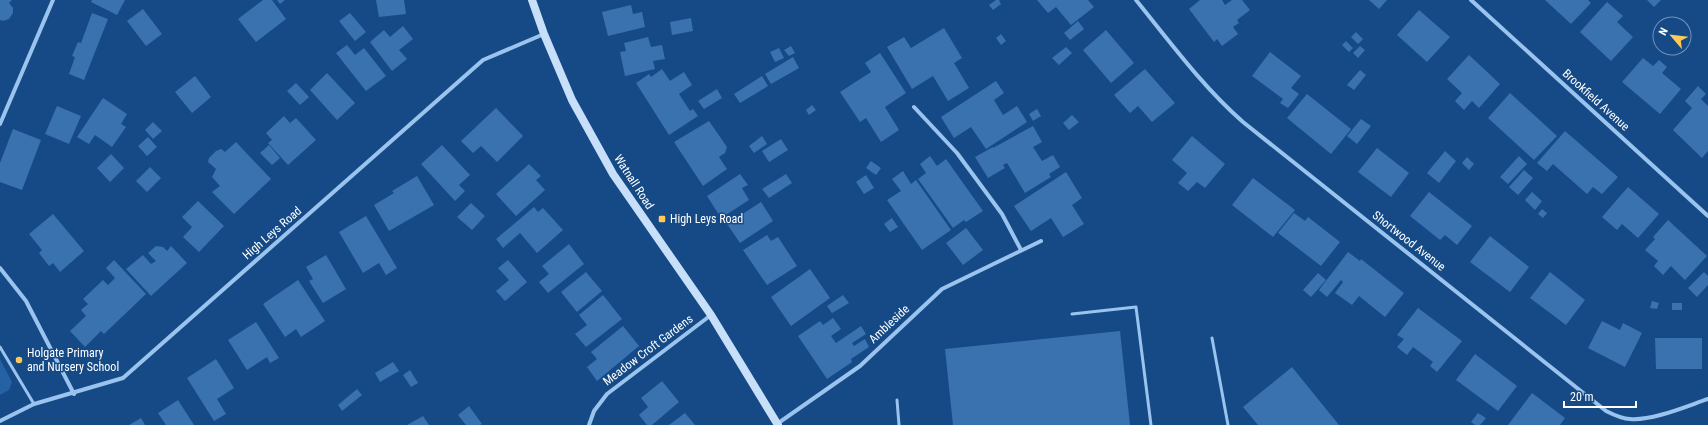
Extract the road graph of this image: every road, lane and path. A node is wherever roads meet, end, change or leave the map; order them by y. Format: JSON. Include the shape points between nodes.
{"nodes":[{"id":1,"x":53,"y":0,"type":"edge"},
{"id":2,"x":532,"y":0,"type":"edge"},
{"id":3,"x":1136,"y":0,"type":"edge"},
{"id":4,"x":1470,"y":0,"type":"edge"},
{"id":5,"x":544,"y":34,"type":"junction"},
{"id":6,"x":914,"y":107,"type":"dead end"},
{"id":7,"x":0,"y":124,"type":"edge"},
{"id":8,"x":1708,"y":216,"type":"edge"},
{"id":9,"x":1041,"y":240,"type":"dead end"},
{"id":10,"x":1021,"y":250,"type":"junction"},
{"id":11,"x":0,"y":268,"type":"edge"},
{"id":12,"x":1072,"y":314,"type":"dead end"},
{"id":13,"x":711,"y":315,"type":"junction"},
{"id":14,"x":1212,"y":338,"type":"dead end"},
{"id":15,"x":0,"y":347,"type":"edge"},
{"id":16,"x":74,"y":394,"type":"junction"},
{"id":17,"x":1708,"y":399,"type":"edge"},
{"id":18,"x":897,"y":400,"type":"dead end"},
{"id":19,"x":34,"y":404,"type":"junction"},
{"id":20,"x":0,"y":422,"type":"edge"},
{"id":21,"x":778,"y":424,"type":"edge"},
{"id":22,"x":589,"y":425,"type":"edge"},
{"id":23,"x":899,"y":425,"type":"edge"},
{"id":24,"x":1151,"y":425,"type":"edge"},
{"id":25,"x":1228,"y":425,"type":"edge"}],
"edges":[{"from":1,"to":7,"type":"street"},
{"from":2,"to":5,"type":"main road","name":"Watnall Road"},
{"from":3,"to":17,"type":"street","name":"Shortwood Avenue","via":[[1212,91],[1239,118],[1606,411],[1630,419],[1650,418]]},
{"from":4,"to":8,"type":"street","name":"Brookfield Avenue"},
{"from":5,"to":13,"type":"main road","name":"Watnall Road","via":[[572,100],[613,174]]},
{"from":5,"to":16,"type":"street","name":"High Leys Road","via":[[483,60],[123,378]]},
{"from":6,"to":10,"type":"street","via":[[957,153],[1002,214]]},
{"from":9,"to":10,"type":"street","name":"Ambleside"},
{"from":10,"to":21,"type":"street","name":"Ambleside","via":[[942,289],[860,366]]},
{"from":11,"to":16,"type":"street","via":[[26,301]]},
{"from":12,"to":24,"type":"lane","via":[[1136,307]]},
{"from":13,"to":21,"type":"main road","name":"Watnall Road"},
{"from":13,"to":22,"type":"street","name":"Meadow Croft Gardens","via":[[606,394],[594,410]]},
{"from":14,"to":25,"type":"lane"},
{"from":15,"to":19,"type":"lane"},
{"from":16,"to":19,"type":"street","name":"High Leys Road"},
{"from":18,"to":23,"type":"lane"},
{"from":19,"to":20,"type":"street","name":"High Leys Road"}]}
